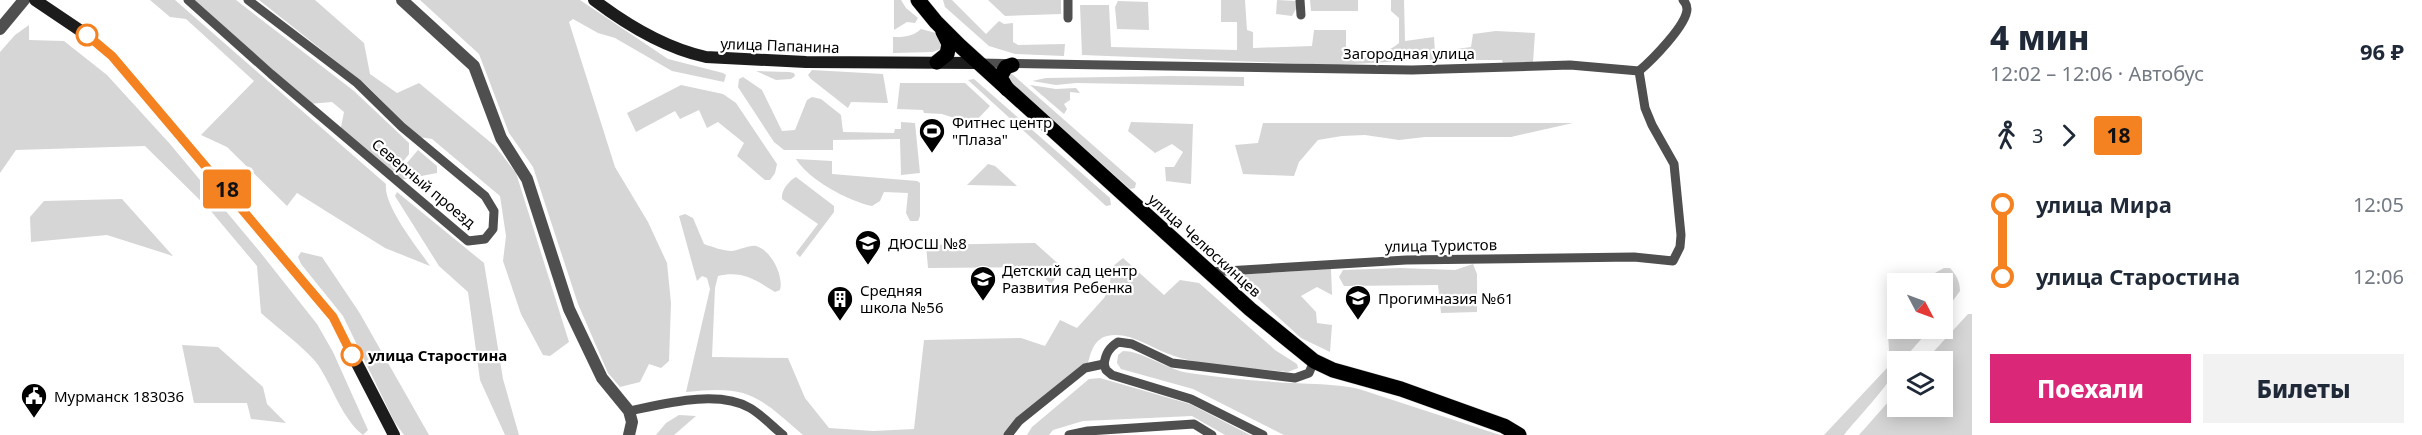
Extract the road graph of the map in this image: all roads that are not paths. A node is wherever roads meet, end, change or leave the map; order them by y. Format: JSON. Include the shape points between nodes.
{"nodes":[{"id":1,"x":24,"y":0,"type":"edge"},
{"id":2,"x":35,"y":0,"type":"edge"},
{"id":3,"x":188,"y":0,"type":"edge"},
{"id":4,"x":248,"y":0,"type":"edge"},
{"id":5,"x":402,"y":0,"type":"edge"},
{"id":6,"x":594,"y":0,"type":"edge"},
{"id":7,"x":918,"y":0,"type":"edge"},
{"id":8,"x":1068,"y":0,"type":"edge"},
{"id":9,"x":1300,"y":0,"type":"edge"},
{"id":10,"x":1683,"y":0,"type":"edge"},
{"id":11,"x":1301,"y":15,"type":"dead end"},
{"id":12,"x":1068,"y":18,"type":"dead end"},
{"id":13,"x":936,"y":22,"type":"junction"},
{"id":14,"x":0,"y":29,"type":"edge"},
{"id":15,"x":937,"y":62,"type":"junction"},
{"id":16,"x":979,"y":63,"type":"junction"},
{"id":17,"x":1012,"y":65,"type":"junction"},
{"id":18,"x":1639,"y":70,"type":"junction"},
{"id":19,"x":1007,"y":89,"type":"junction"},
{"id":20,"x":1209,"y":272,"type":"junction"},
{"id":21,"x":1314,"y":361,"type":"junction"},
{"id":22,"x":1104,"y":364,"type":"junction"},
{"id":23,"x":629,"y":411,"type":"junction"},
{"id":24,"x":394,"y":435,"type":"edge"},
{"id":25,"x":629,"y":435,"type":"edge"},
{"id":26,"x":783,"y":435,"type":"edge"},
{"id":27,"x":1008,"y":435,"type":"edge"},
{"id":28,"x":1069,"y":435,"type":"edge"},
{"id":29,"x":1212,"y":435,"type":"edge"},
{"id":30,"x":1263,"y":435,"type":"edge"},
{"id":31,"x":1519,"y":435,"type":"edge"}],
"edges":[{"from":1,"to":14,"type":"street"},
{"from":2,"to":24,"type":"main road","via":[[112,56],[333,317]]},
{"from":3,"to":4,"type":"street","name":"Северный проезд","via":[[468,241],[485,239],[494,229],[494,212],[485,196],[402,127],[357,83]]},
{"from":5,"to":23,"type":"street","via":[[474,66],[501,138],[527,179],[569,309],[602,378]]},
{"from":6,"to":15,"type":"main road","name":"улица Папанина","via":[[648,35],[706,57]]},
{"from":7,"to":13,"type":"main road","name":"улица Челюскинцев"},
{"from":8,"to":12,"type":"street"},
{"from":9,"to":11,"type":"street"},
{"from":10,"to":18,"type":"street","via":[[1687,9],[1684,19]]},
{"from":13,"to":15,"type":"main road","via":[[949,44],[947,54]]},
{"from":13,"to":16,"type":"main road","name":"улица Челюскинцев"},
{"from":15,"to":16,"type":"main road","name":"улица Папанина"},
{"from":16,"to":17,"type":"street","name":"Загородная улица"},
{"from":16,"to":19,"type":"main road","name":"улица Челюскинцев"},
{"from":17,"to":18,"type":"street","name":"Загородная улица","via":[[1401,70],[1570,65]]},
{"from":17,"to":19,"type":"main road","via":[[1000,77]]},
{"from":18,"to":20,"type":"street","name":"улица Туристов","via":[[1645,108],[1674,164],[1682,235],[1673,261],[1634,257],[1406,260]]},
{"from":19,"to":20,"type":"main road","name":"улица Челюскинцев"},
{"from":20,"to":21,"type":"main road","name":"улица Челюскинцев"},
{"from":21,"to":22,"type":"street","via":[[1309,373],[1295,378],[1172,363],[1132,344],[1118,342],[1111,346]]},
{"from":21,"to":31,"type":"main road","name":"улица Челюскинцев","via":[[1504,426]]},
{"from":22,"to":27,"type":"street","via":[[1085,368],[1018,421]]},
{"from":22,"to":30,"type":"street","via":[[1112,375],[1191,399]]},
{"from":23,"to":25,"type":"street"},
{"from":23,"to":26,"type":"street","via":[[724,399],[748,406]]},
{"from":28,"to":29,"type":"street","via":[[1088,430],[1194,424]]}]}
